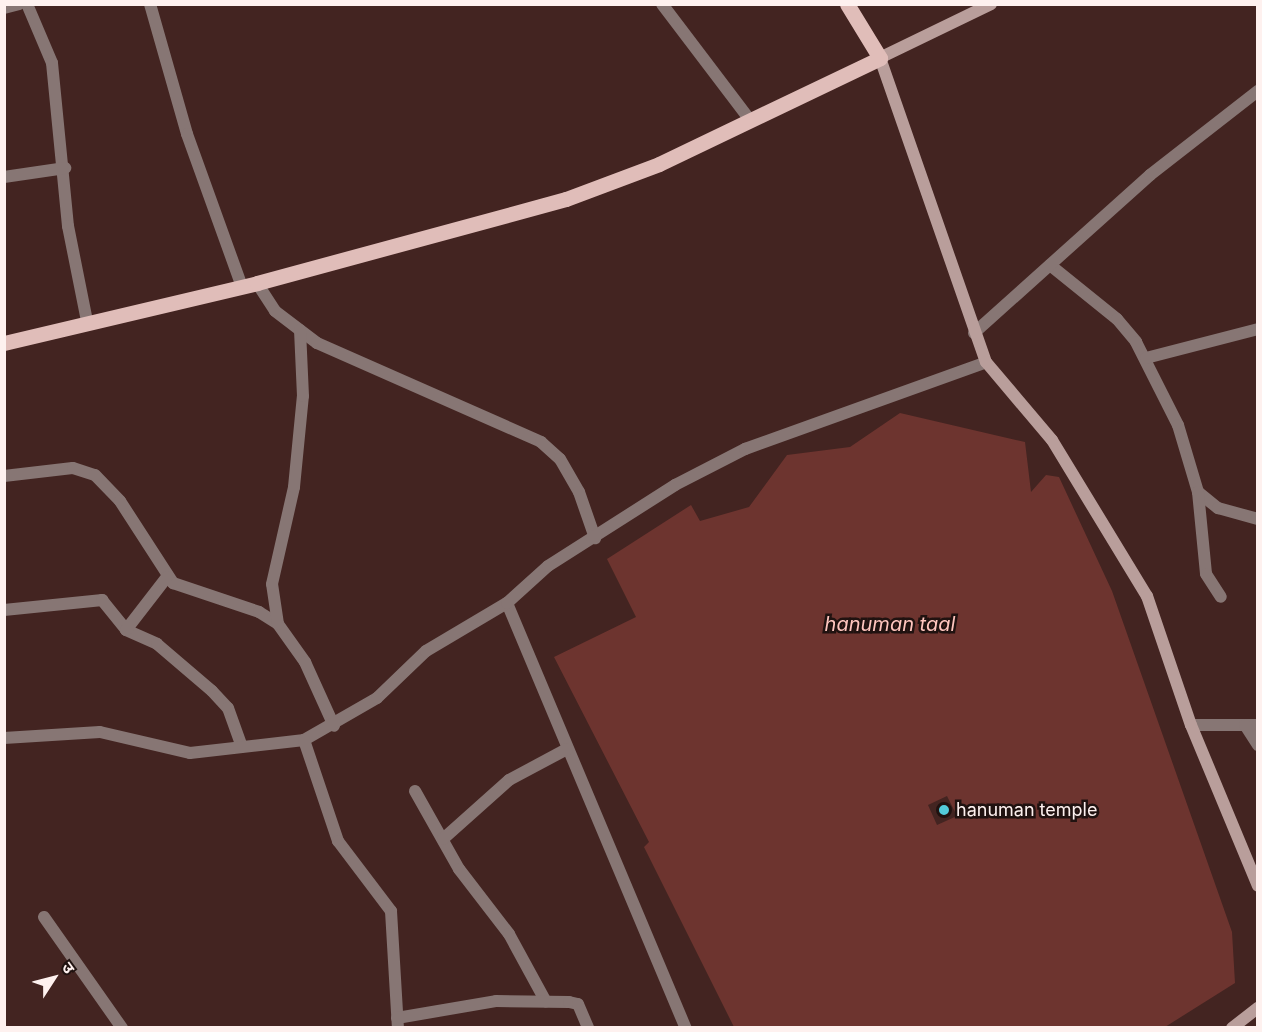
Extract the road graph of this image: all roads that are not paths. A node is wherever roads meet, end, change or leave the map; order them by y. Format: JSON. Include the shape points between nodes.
{"nodes":[{"id":1,"x":19,"y":4,"type":"edge"},
{"id":2,"x":27,"y":4,"type":"edge"},
{"id":3,"x":150,"y":4,"type":"edge"},
{"id":4,"x":662,"y":4,"type":"edge"},
{"id":5,"x":847,"y":4,"type":"edge"},
{"id":6,"x":991,"y":4,"type":"edge"},
{"id":7,"x":4,"y":8,"type":"edge"},
{"id":8,"x":880,"y":58,"type":"junction"},
{"id":9,"x":1257,"y":91,"type":"edge"},
{"id":10,"x":750,"y":120,"type":"junction"},
{"id":11,"x":65,"y":168,"type":"junction"},
{"id":12,"x":4,"y":177,"type":"edge"},
{"id":13,"x":1050,"y":265,"type":"junction"},
{"id":14,"x":249,"y":285,"type":"junction"},
{"id":15,"x":87,"y":321,"type":"junction"},
{"id":16,"x":1257,"y":329,"type":"edge"},
{"id":17,"x":300,"y":330,"type":"junction"},
{"id":18,"x":974,"y":333,"type":"junction"},
{"id":19,"x":4,"y":342,"type":"edge"},
{"id":20,"x":1146,"y":358,"type":"junction"},
{"id":21,"x":986,"y":362,"type":"junction"},
{"id":22,"x":4,"y":476,"type":"edge"},
{"id":23,"x":1198,"y":492,"type":"junction"},
{"id":24,"x":1257,"y":519,"type":"edge"},
{"id":25,"x":595,"y":538,"type":"junction"},
{"id":26,"x":167,"y":577,"type":"junction"},
{"id":27,"x":1221,"y":597,"type":"dead end"},
{"id":28,"x":507,"y":603,"type":"junction"},
{"id":29,"x":4,"y":610,"type":"edge"},
{"id":30,"x":278,"y":624,"type":"junction"},
{"id":31,"x":126,"y":630,"type":"junction"},
{"id":32,"x":1191,"y":725,"type":"junction"},
{"id":33,"x":1251,"y":725,"type":"edge"},
{"id":34,"x":334,"y":726,"type":"junction"},
{"id":35,"x":4,"y":738,"type":"edge"},
{"id":36,"x":304,"y":740,"type":"junction"},
{"id":37,"x":1257,"y":745,"type":"edge"},
{"id":38,"x":242,"y":747,"type":"junction"},
{"id":39,"x":567,"y":749,"type":"junction"},
{"id":40,"x":415,"y":791,"type":"dead end"},
{"id":41,"x":443,"y":839,"type":"junction"},
{"id":42,"x":1257,"y":886,"type":"edge"},
{"id":43,"x":44,"y":917,"type":"dead end"},
{"id":44,"x":546,"y":1002,"type":"junction"},
{"id":45,"x":1257,"y":1008,"type":"edge"},
{"id":46,"x":398,"y":1023,"type":"edge"},
{"id":47,"x":122,"y":1028,"type":"edge"},
{"id":48,"x":588,"y":1028,"type":"edge"},
{"id":49,"x":686,"y":1028,"type":"edge"},
{"id":50,"x":1232,"y":1028,"type":"edge"}],
"edges":[{"from":1,"to":7,"type":"street"},
{"from":2,"to":11,"type":"street","via":[[52,63]]},
{"from":3,"to":14,"type":"street","via":[[186,134]]},
{"from":4,"to":10,"type":"street"},
{"from":5,"to":8,"type":"main road"},
{"from":6,"to":8,"type":"street"},
{"from":8,"to":10,"type":"main road"},
{"from":8,"to":18,"type":"street"},
{"from":9,"to":13,"type":"street"},
{"from":10,"to":14,"type":"main road","via":[[659,164],[566,199]]},
{"from":11,"to":12,"type":"street"},
{"from":11,"to":15,"type":"street","via":[[68,226]]},
{"from":13,"to":18,"type":"street"},
{"from":13,"to":20,"type":"street","via":[[1117,319]]},
{"from":14,"to":15,"type":"main road"},
{"from":14,"to":17,"type":"street"},
{"from":15,"to":19,"type":"main road"},
{"from":16,"to":20,"type":"street","via":[[1204,347]]},
{"from":17,"to":25,"type":"street","via":[[354,361],[541,442],[560,459],[579,492]]},
{"from":17,"to":30,"type":"street","via":[[303,396],[294,487],[272,584]]},
{"from":18,"to":21,"type":"street"},
{"from":20,"to":23,"type":"street","via":[[1178,425]]},
{"from":21,"to":25,"type":"street","via":[[745,449],[675,485]]},
{"from":21,"to":32,"type":"street","via":[[1052,440],[1117,542],[1167,647]]},
{"from":22,"to":26,"type":"street","via":[[73,468],[95,475],[120,501]]},
{"from":23,"to":24,"type":"street","via":[[1218,508]]},
{"from":23,"to":27,"type":"street","via":[[1206,574]]},
{"from":25,"to":28,"type":"street","via":[[549,566]]},
{"from":26,"to":30,"type":"street","via":[[185,590],[226,599]]},
{"from":26,"to":31,"type":"street"},
{"from":28,"to":34,"type":"street","via":[[426,651],[377,698]]},
{"from":28,"to":39,"type":"street"},
{"from":29,"to":31,"type":"street","via":[[90,598],[102,600]]},
{"from":30,"to":34,"type":"street","via":[[305,662]]},
{"from":31,"to":38,"type":"street","via":[[157,644],[212,691],[228,708]]},
{"from":32,"to":33,"type":"street"},
{"from":32,"to":42,"type":"street"},
{"from":33,"to":37,"type":"street"},
{"from":34,"to":36,"type":"street"},
{"from":35,"to":38,"type":"street","via":[[69,730],[123,736],[172,752]]},
{"from":36,"to":38,"type":"street"},
{"from":36,"to":46,"type":"street","via":[[338,841],[391,911]]},
{"from":39,"to":41,"type":"street","via":[[509,780]]},
{"from":39,"to":49,"type":"street"},
{"from":40,"to":41,"type":"street"},
{"from":41,"to":44,"type":"street","via":[[510,934]]},
{"from":43,"to":47,"type":"street"},
{"from":44,"to":46,"type":"street","via":[[496,1001]]},
{"from":44,"to":48,"type":"street","via":[[578,1004]]},
{"from":45,"to":50,"type":"street"}]}
